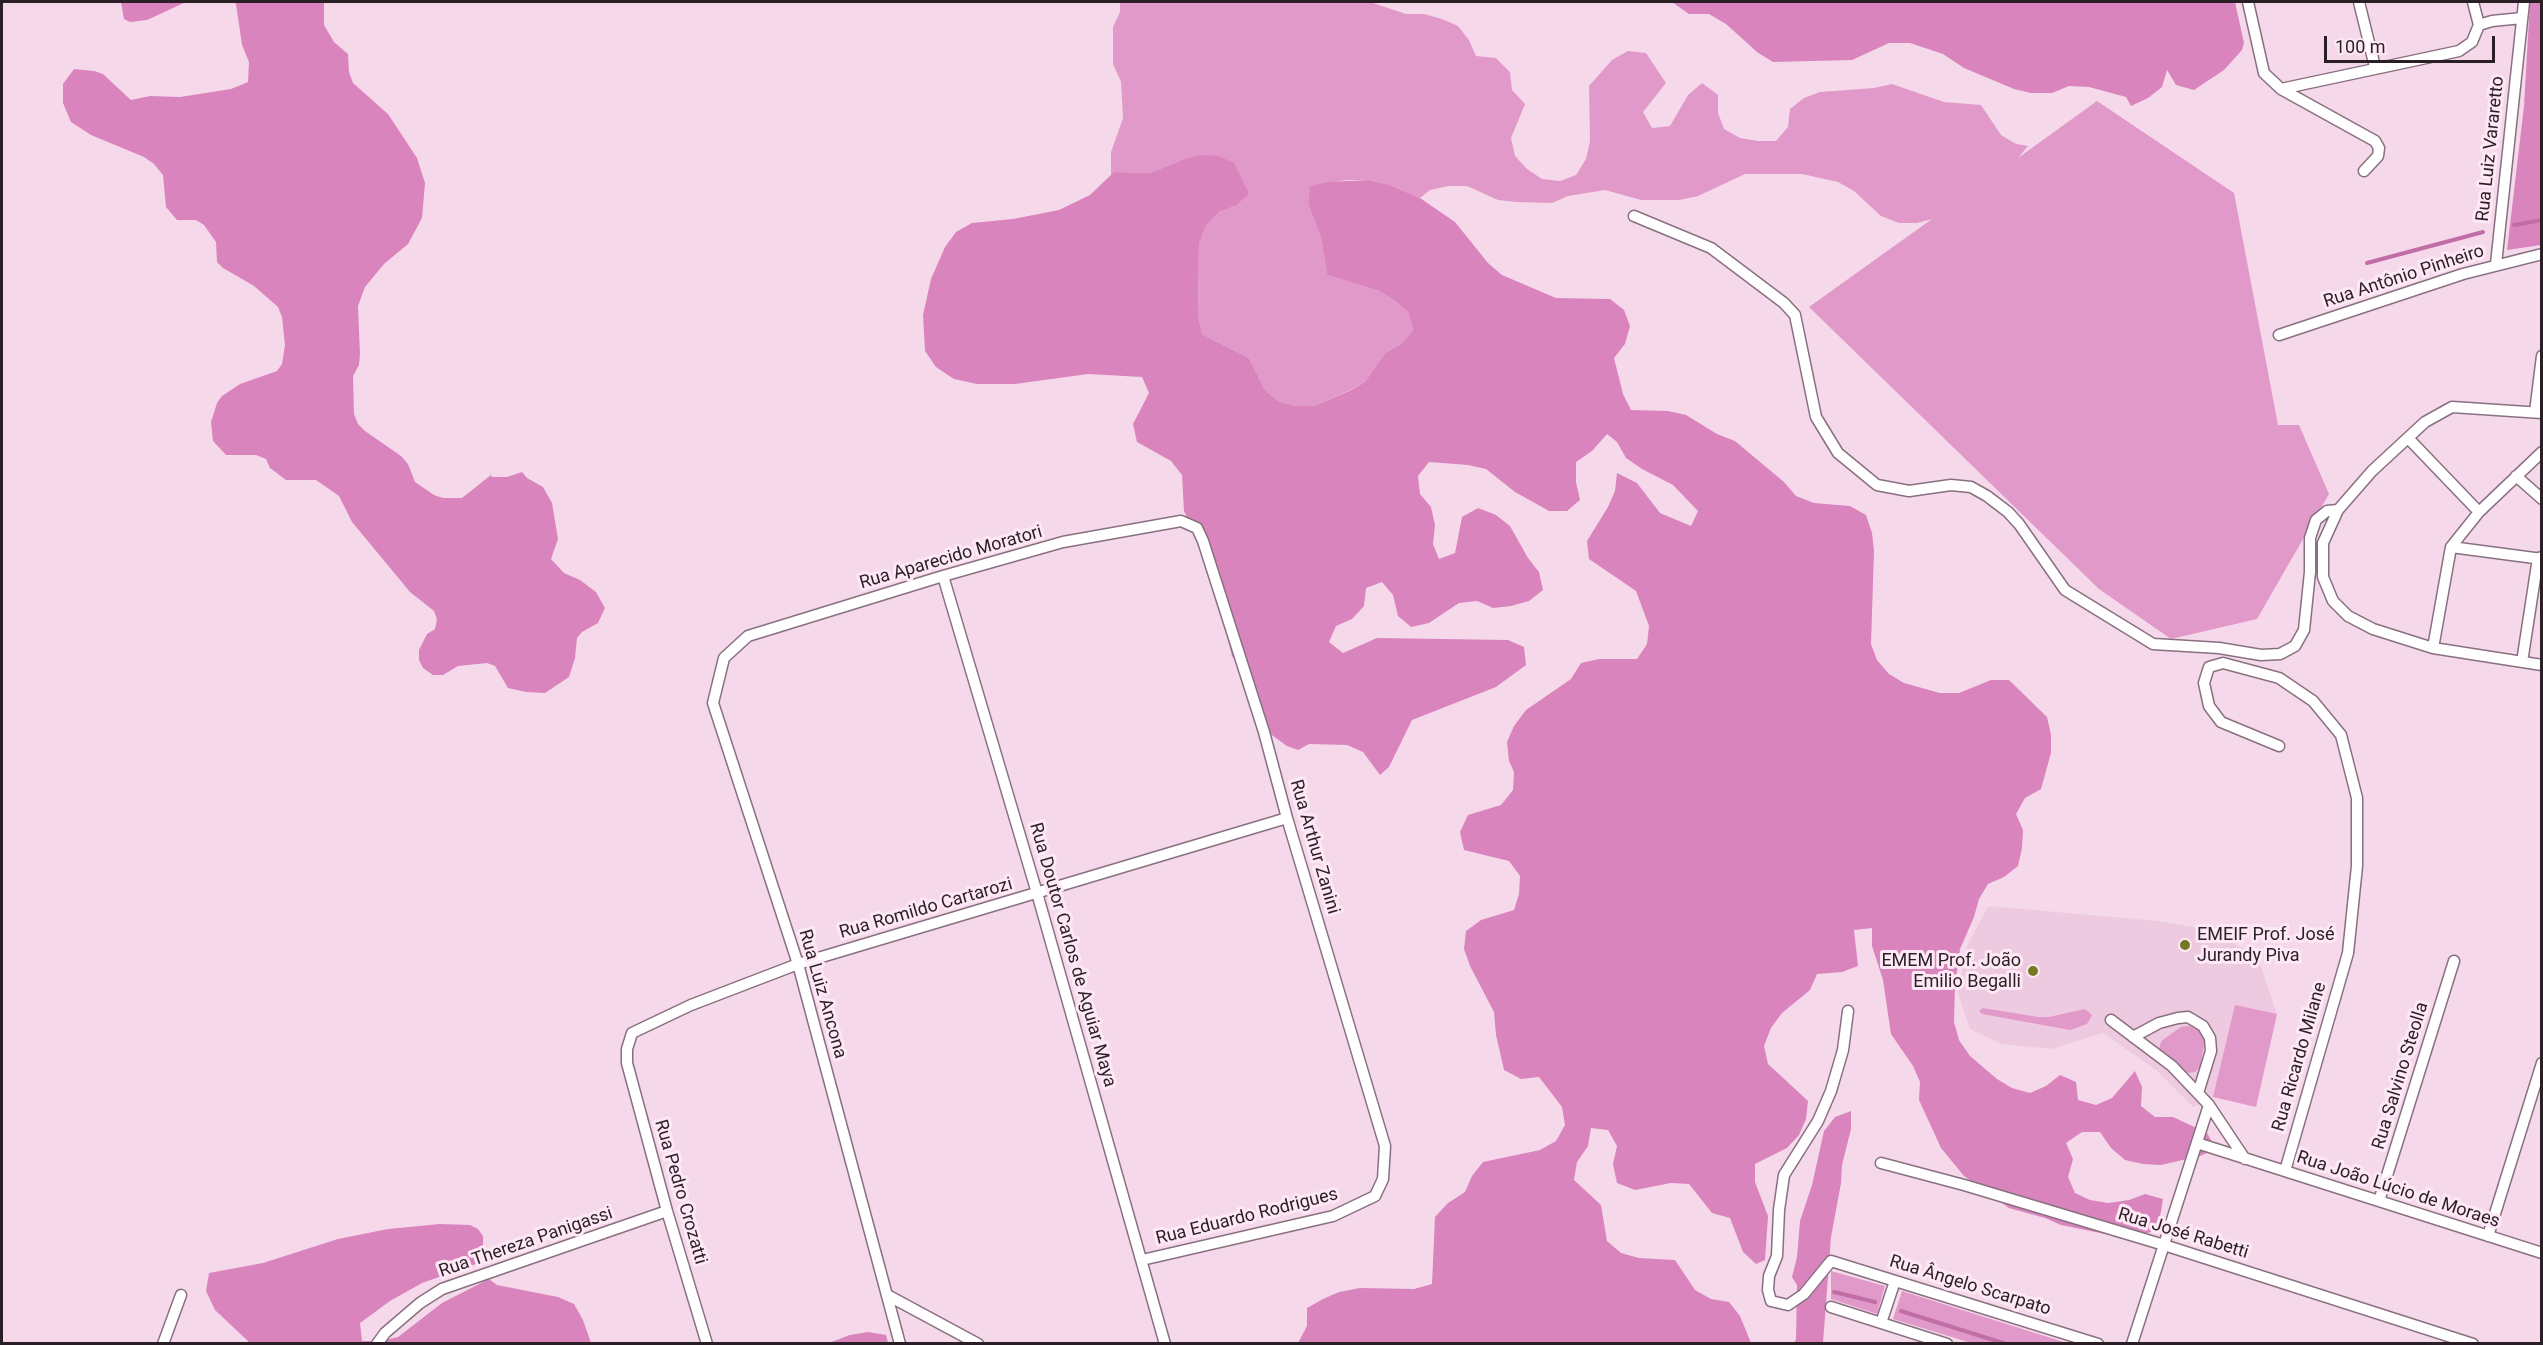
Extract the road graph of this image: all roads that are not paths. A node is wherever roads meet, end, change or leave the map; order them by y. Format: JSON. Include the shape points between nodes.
{"nodes":[{"id":1,"x":2247,"y":2,"type":"edge"},
{"id":2,"x":2359,"y":2,"type":"edge"},
{"id":3,"x":2473,"y":2,"type":"edge"},
{"id":4,"x":2524,"y":2,"type":"edge"},
{"id":5,"x":2522,"y":18,"type":"junction"},
{"id":6,"x":2479,"y":25,"type":"junction"},
{"id":7,"x":2375,"y":67,"type":"junction"},
{"id":8,"x":2280,"y":89,"type":"junction"},
{"id":9,"x":2364,"y":171,"type":"dead end"},
{"id":10,"x":1634,"y":216,"type":"dead end"},
{"id":11,"x":2541,"y":254,"type":"edge"},
{"id":12,"x":2496,"y":264,"type":"junction"},
{"id":13,"x":2279,"y":335,"type":"dead end"},
{"id":14,"x":2541,"y":356,"type":"edge"},
{"id":15,"x":2538,"y":413,"type":"edge"},
{"id":16,"x":2408,"y":438,"type":"junction"},
{"id":17,"x":2541,"y":452,"type":"edge"},
{"id":18,"x":2516,"y":476,"type":"junction"},
{"id":19,"x":2541,"y":499,"type":"edge"},
{"id":20,"x":2338,"y":510,"type":"junction"},
{"id":21,"x":2479,"y":512,"type":"junction"},
{"id":22,"x":1197,"y":528,"type":"joint"},
{"id":23,"x":2451,"y":547,"type":"junction"},
{"id":24,"x":2540,"y":558,"type":"edge"},
{"id":25,"x":943,"y":576,"type":"junction"},
{"id":26,"x":2433,"y":648,"type":"junction"},
{"id":27,"x":724,"y":658,"type":"joint"},
{"id":28,"x":2522,"y":662,"type":"junction"},
{"id":29,"x":2541,"y":665,"type":"edge"},
{"id":30,"x":2279,"y":746,"type":"dead end"},
{"id":31,"x":1287,"y":818,"type":"junction"},
{"id":32,"x":1037,"y":893,"type":"junction"},
{"id":33,"x":2454,"y":961,"type":"dead end"},
{"id":34,"x":798,"y":964,"type":"junction"},
{"id":35,"x":1848,"y":1011,"type":"dead end"},
{"id":36,"x":2111,"y":1020,"type":"dead end"},
{"id":37,"x":2133,"y":1037,"type":"junction"},
{"id":38,"x":627,"y":1049,"type":"joint"},
{"id":39,"x":2541,"y":1063,"type":"edge"},
{"id":40,"x":2198,"y":1094,"type":"junction"},
{"id":41,"x":2209,"y":1105,"type":"junction"},
{"id":42,"x":2197,"y":1143,"type":"junction"},
{"id":43,"x":2245,"y":1158,"type":"junction"},
{"id":44,"x":1881,"y":1163,"type":"dead end"},
{"id":45,"x":2284,"y":1171,"type":"junction"},
{"id":46,"x":1383,"y":1179,"type":"joint"},
{"id":47,"x":2379,"y":1201,"type":"junction"},
{"id":48,"x":667,"y":1211,"type":"junction"},
{"id":49,"x":2488,"y":1236,"type":"junction"},
{"id":50,"x":2163,"y":1245,"type":"junction"},
{"id":51,"x":2541,"y":1253,"type":"edge"},
{"id":52,"x":1142,"y":1260,"type":"junction"},
{"id":53,"x":1895,"y":1281,"type":"junction"},
{"id":54,"x":181,"y":1295,"type":"dead end"},
{"id":55,"x":889,"y":1296,"type":"junction"},
{"id":56,"x":1831,"y":1307,"type":"dead end"},
{"id":57,"x":1881,"y":1323,"type":"junction"},
{"id":58,"x":163,"y":1344,"type":"edge"},
{"id":59,"x":377,"y":1344,"type":"edge"},
{"id":60,"x":707,"y":1344,"type":"edge"},
{"id":61,"x":900,"y":1344,"type":"edge"},
{"id":62,"x":978,"y":1344,"type":"edge"},
{"id":63,"x":1165,"y":1344,"type":"edge"},
{"id":64,"x":1947,"y":1344,"type":"edge"},
{"id":65,"x":2098,"y":1344,"type":"edge"},
{"id":66,"x":2132,"y":1344,"type":"edge"},
{"id":67,"x":2473,"y":1344,"type":"edge"}],
"edges":[{"from":1,"to":8,"type":"street","via":[[2264,73]]},
{"from":2,"to":7,"type":"street"},
{"from":3,"to":6,"type":"street"},
{"from":4,"to":5,"type":"street","name":"Rua Luiz Vararetto"},
{"from":5,"to":6,"type":"street"},
{"from":5,"to":12,"type":"street","name":"Rua Luiz Vararetto"},
{"from":6,"to":7,"type":"street","via":[[2472,42],[2459,51]]},
{"from":7,"to":8,"type":"street"},
{"from":8,"to":9,"type":"street","via":[[2375,141],[2378,156]]},
{"from":10,"to":20,"type":"street","via":[[1712,248],[1795,315],[1816,417],[1838,453],[1877,485],[1909,491],[1951,485],[1987,496],[2019,524],[2065,590],[2154,644],[2261,655],[2280,654],[2295,646],[2304,630],[2310,538],[2316,520],[2327,511]]},
{"from":11,"to":12,"type":"street","name":"Rua Antônio Pinheiro"},
{"from":12,"to":13,"type":"street","name":"Rua Antônio Pinheiro"},
{"from":14,"to":15,"type":"street"},
{"from":15,"to":16,"type":"street","via":[[2452,407],[2425,422]]},
{"from":16,"to":20,"type":"street"},
{"from":16,"to":21,"type":"street"},
{"from":17,"to":18,"type":"street"},
{"from":18,"to":19,"type":"street"},
{"from":18,"to":21,"type":"street"},
{"from":20,"to":26,"type":"street","via":[[2323,543],[2323,577],[2333,601],[2348,616],[2373,629]]},
{"from":21,"to":23,"type":"street"},
{"from":22,"to":25,"type":"street","name":"Rua Aparecido Moratori","via":[[1181,521],[1063,542]]},
{"from":22,"to":31,"type":"street","name":"Rua Arthur Zanini","via":[[1264,732]]},
{"from":23,"to":24,"type":"street"},
{"from":23,"to":26,"type":"street"},
{"from":24,"to":28,"type":"street"},
{"from":25,"to":27,"type":"street","name":"Rua Aparecido Moratori","via":[[748,636]]},
{"from":25,"to":32,"type":"street","name":"Rua Doutor Carlos de Aguiar Maya"},
{"from":26,"to":28,"type":"street"},
{"from":27,"to":34,"type":"street","name":"Rua Luiz Ancona","via":[[713,703]]},
{"from":28,"to":29,"type":"street"},
{"from":30,"to":45,"type":"street","name":"Rua Ricardo Milane","via":[[2221,722],[2209,706],[2204,683],[2209,667],[2223,663],[2279,678],[2313,701],[2340,735],[2356,798],[2356,866],[2348,952]]},
{"from":31,"to":32,"type":"street","name":"Rua Romildo Cartarozi"},
{"from":31,"to":46,"type":"street","name":"Rua Arthur Zanini","via":[[1385,1146]]},
{"from":32,"to":34,"type":"street","name":"Rua Romildo Cartarozi"},
{"from":32,"to":52,"type":"street","name":"Rua Doutor Carlos de Aguiar Maya"},
{"from":33,"to":47,"type":"street","name":"Rua Salvino Steolla"},
{"from":34,"to":38,"type":"street","name":"Rua Romildo Cartarozi","via":[[658,1019],[632,1033]]},
{"from":34,"to":55,"type":"street","name":"Rua Luiz Ancona"},
{"from":35,"to":53,"type":"street","name":"Rua Ângelo Scarpato","via":[[1843,1050],[1831,1091],[1818,1121],[1784,1175],[1777,1256],[1768,1290],[1771,1301],[1788,1305],[1803,1294],[1831,1261]]},
{"from":36,"to":37,"type":"street"},
{"from":37,"to":40,"type":"street","via":[[2172,1066]]},
{"from":37,"to":40,"type":"street","via":[[2178,1018],[2188,1017],[2203,1026],[2210,1038],[2211,1051]]},
{"from":38,"to":48,"type":"street","name":"Rua Pedro Crozatti","via":[[627,1063]]},
{"from":39,"to":49,"type":"street"},
{"from":40,"to":41,"type":"street"},
{"from":41,"to":42,"type":"street"},
{"from":41,"to":43,"type":"street"},
{"from":42,"to":43,"type":"street","name":"Rua João Lúcio de Moraes"},
{"from":42,"to":50,"type":"street"},
{"from":43,"to":45,"type":"street","name":"Rua João Lúcio de Moraes"},
{"from":44,"to":50,"type":"street","name":"Rua José Rabetti"},
{"from":45,"to":47,"type":"street","name":"Rua João Lúcio de Moraes"},
{"from":46,"to":52,"type":"street","name":"Rua Eduardo Rodrigues","via":[[1375,1196],[1333,1216]]},
{"from":47,"to":49,"type":"street","name":"Rua João Lúcio de Moraes"},
{"from":48,"to":59,"type":"street","name":"Rua Thereza Panigassi","via":[[442,1289],[420,1303]]},
{"from":48,"to":60,"type":"street","name":"Rua Pedro Crozatti"},
{"from":49,"to":51,"type":"street","name":"Rua João Lúcio de Moraes"},
{"from":50,"to":66,"type":"street"},
{"from":50,"to":67,"type":"street","name":"Rua José Rabetti"},
{"from":52,"to":63,"type":"street","name":"Rua Doutor Carlos de Aguiar Maya"},
{"from":53,"to":57,"type":"street"},
{"from":53,"to":65,"type":"street","name":"Rua Ângelo Scarpato"},
{"from":54,"to":58,"type":"street"},
{"from":55,"to":61,"type":"street","name":"Rua Luiz Ancona"},
{"from":55,"to":62,"type":"street"},
{"from":56,"to":57,"type":"street"},
{"from":57,"to":64,"type":"street"}]}
